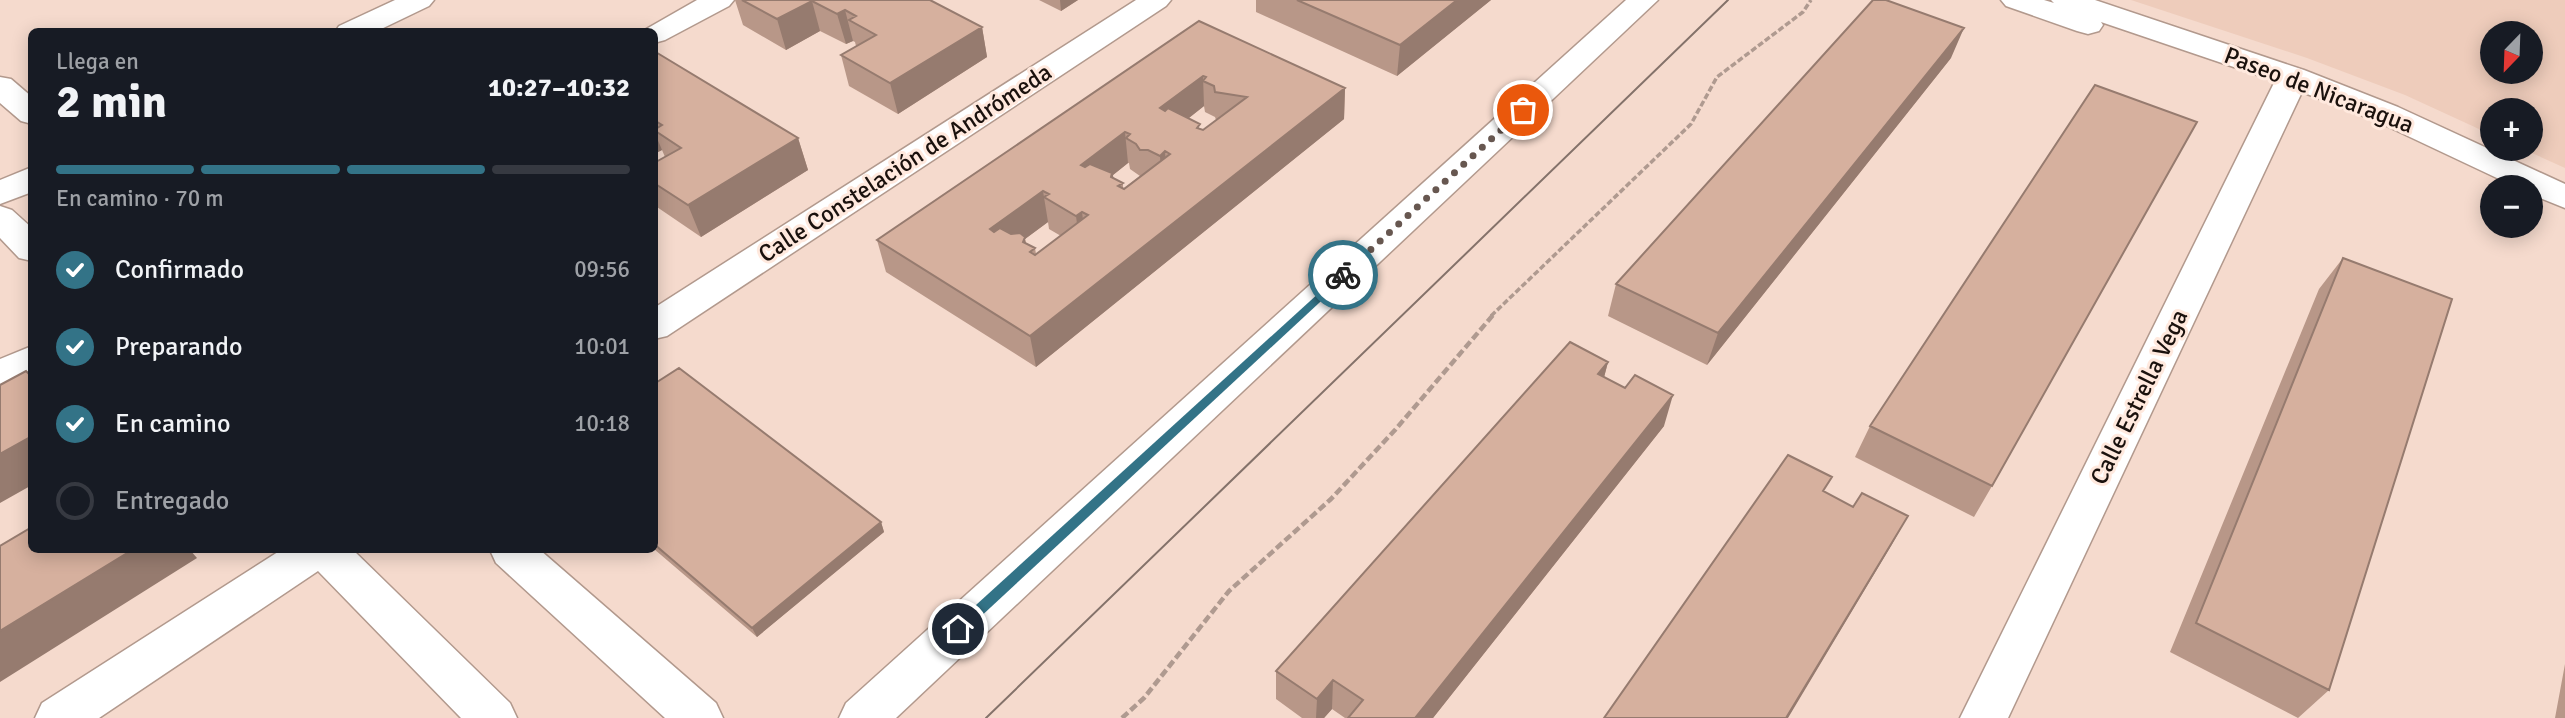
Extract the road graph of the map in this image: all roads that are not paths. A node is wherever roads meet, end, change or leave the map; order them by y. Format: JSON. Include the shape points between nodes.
{"nodes":[{"id":1,"x":419,"y":0,"type":"edge"},
{"id":2,"x":719,"y":0,"type":"edge"},
{"id":3,"x":1156,"y":0,"type":"edge"},
{"id":4,"x":1643,"y":0,"type":"edge"},
{"id":5,"x":2016,"y":0,"type":"edge"},
{"id":6,"x":2066,"y":0,"type":"edge"},
{"id":7,"x":358,"y":28,"type":"edge"},
{"id":8,"x":658,"y":32,"type":"edge"},
{"id":9,"x":2289,"y":84,"type":"junction"},
{"id":10,"x":0,"y":86,"type":"edge"},
{"id":11,"x":28,"y":110,"type":"edge"},
{"id":12,"x":2480,"y":179,"type":"edge"},
{"id":13,"x":28,"y":180,"type":"edge"},
{"id":14,"x":0,"y":193,"type":"edge"},
{"id":15,"x":2565,"y":197,"type":"edge"},
{"id":16,"x":2543,"y":210,"type":"edge"},
{"id":17,"x":0,"y":218,"type":"edge"},
{"id":18,"x":2565,"y":221,"type":"edge"},
{"id":19,"x":28,"y":245,"type":"edge"},
{"id":20,"x":658,"y":324,"type":"edge"},
{"id":21,"x":28,"y":362,"type":"edge"},
{"id":22,"x":0,"y":376,"type":"edge"},
{"id":23,"x":310,"y":553,"type":"edge"},
{"id":24,"x":328,"y":553,"type":"edge"},
{"id":25,"x":515,"y":553,"type":"edge"},
{"id":26,"x":59,"y":718,"type":"edge"},
{"id":27,"x":493,"y":718,"type":"edge"},
{"id":28,"x":699,"y":718,"type":"edge"},
{"id":29,"x":863,"y":718,"type":"edge"},
{"id":30,"x":1984,"y":718,"type":"edge"}],
"edges":[{"from":1,"to":7,"type":"street"},
{"from":2,"to":8,"type":"street"},
{"from":3,"to":20,"type":"street","name":"Calle Constelación de Andrómeda"},
{"from":4,"to":29,"type":"street"},
{"from":5,"to":9,"type":"street","name":"Paseo de Nicaragua"},
{"from":6,"to":9,"type":"street","name":"Paseo de Nicaragua"},
{"from":9,"to":12,"type":"street","name":"Paseo de Nicaragua"},
{"from":9,"to":15,"type":"street","name":"Paseo de Nicaragua","via":[[2387,114]]},
{"from":9,"to":30,"type":"street","name":"Calle Estrella Vega"},
{"from":10,"to":11,"type":"street"},
{"from":13,"to":14,"type":"street"},
{"from":16,"to":18,"type":"street"},
{"from":17,"to":19,"type":"street"},
{"from":21,"to":22,"type":"street"},
{"from":23,"to":26,"type":"street"},
{"from":24,"to":27,"type":"street"},
{"from":25,"to":28,"type":"street"}]}
